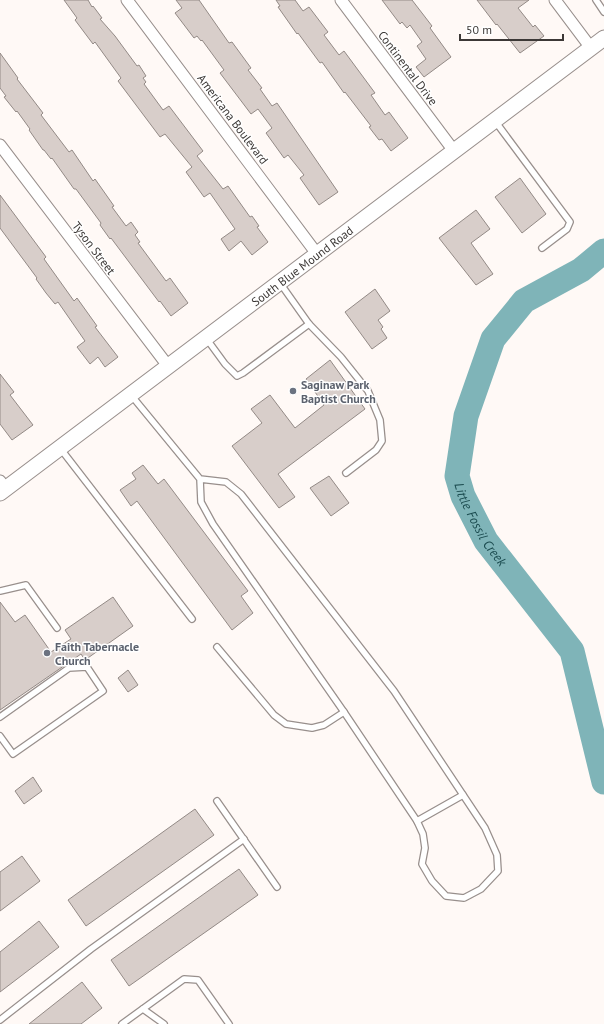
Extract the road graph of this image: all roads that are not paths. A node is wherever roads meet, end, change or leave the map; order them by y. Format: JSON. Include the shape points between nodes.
{"nodes":[{"id":1,"x":128,"y":0,"type":"edge"},
{"id":2,"x":341,"y":0,"type":"edge"},
{"id":3,"x":555,"y":0,"type":"edge"},
{"id":4,"x":596,"y":0,"type":"edge"},
{"id":5,"x":604,"y":12,"type":"edge"},
{"id":6,"x":604,"y":38,"type":"edge"},
{"id":7,"x":591,"y":48,"type":"junction"},
{"id":8,"x":495,"y":121,"type":"junction"},
{"id":9,"x":0,"y":146,"type":"edge"},
{"id":10,"x":454,"y":151,"type":"junction"},
{"id":11,"x":542,"y":248,"type":"dead end"},
{"id":12,"x":317,"y":254,"type":"junction"},
{"id":13,"x":280,"y":283,"type":"junction"},
{"id":14,"x":308,"y":324,"type":"junction"},
{"id":15,"x":206,"y":338,"type":"junction"},
{"id":16,"x":168,"y":366,"type":"junction"},
{"id":17,"x":130,"y":394,"type":"junction"},
{"id":18,"x":60,"y":448,"type":"junction"},
{"id":19,"x":346,"y":473,"type":"dead end"},
{"id":20,"x":200,"y":480,"type":"junction"},
{"id":21,"x":2,"y":488,"type":"edge"},
{"id":22,"x":0,"y":591,"type":"edge"},
{"id":23,"x":192,"y":619,"type":"dead end"},
{"id":24,"x":57,"y":628,"type":"dead end"},
{"id":25,"x":217,"y":647,"type":"dead end"},
{"id":26,"x":344,"y":712,"type":"junction"},
{"id":27,"x":0,"y":717,"type":"edge"},
{"id":28,"x":0,"y":736,"type":"edge"},
{"id":29,"x":463,"y":795,"type":"junction"},
{"id":30,"x":217,"y":801,"type":"dead end"},
{"id":31,"x":417,"y":821,"type":"junction"},
{"id":32,"x":244,"y":839,"type":"junction"},
{"id":33,"x":278,"y":887,"type":"dead end"},
{"id":34,"x":143,"y":1009,"type":"junction"},
{"id":35,"x":0,"y":1020,"type":"edge"},
{"id":36,"x":122,"y":1024,"type":"edge"},
{"id":37,"x":164,"y":1024,"type":"edge"},
{"id":38,"x":229,"y":1024,"type":"edge"}],
"edges":[{"from":1,"to":12,"type":"street","name":"Americana Boulevard"},
{"from":2,"to":10,"type":"street","name":"Continental Drive"},
{"from":3,"to":7,"type":"street"},
{"from":4,"to":5,"type":"lane"},
{"from":6,"to":7,"type":"main road","name":"South Blue Mound Road"},
{"from":7,"to":8,"type":"main road","name":"South Blue Mound Road"},
{"from":8,"to":10,"type":"main road","name":"South Blue Mound Road"},
{"from":8,"to":11,"type":"lane","via":[[570,222],[567,228]]},
{"from":9,"to":16,"type":"street","name":"Tyson Street"},
{"from":10,"to":12,"type":"main road","name":"South Blue Mound Road"},
{"from":12,"to":13,"type":"main road","name":"South Blue Mound Road"},
{"from":13,"to":14,"type":"lane"},
{"from":13,"to":15,"type":"main road","name":"South Blue Mound Road"},
{"from":14,"to":15,"type":"lane","via":[[237,376]]},
{"from":14,"to":19,"type":"lane","via":[[341,357],[368,391],[380,420],[382,441],[376,450]]},
{"from":15,"to":16,"type":"main road","name":"South Blue Mound Road"},
{"from":16,"to":17,"type":"main road","name":"South Blue Mound Road"},
{"from":17,"to":18,"type":"main road","name":"South Blue Mound Road"},
{"from":17,"to":20,"type":"lane"},
{"from":18,"to":21,"type":"main road","name":"South Blue Mound Road"},
{"from":18,"to":23,"type":"lane"},
{"from":20,"to":26,"type":"lane","via":[[201,502],[213,524]]},
{"from":20,"to":29,"type":"lane","via":[[226,482],[241,494],[394,691]]},
{"from":22,"to":24,"type":"lane","via":[[26,585]]},
{"from":25,"to":26,"type":"lane","via":[[274,715],[286,724],[312,728],[324,725]]},
{"from":26,"to":31,"type":"lane"},
{"from":27,"to":28,"type":"lane","via":[[69,668],[87,667],[103,691],[13,754]]},
{"from":29,"to":31,"type":"lane"},
{"from":29,"to":31,"type":"lane","via":[[485,828],[497,856],[498,871],[481,889],[464,898],[446,896],[432,881],[422,864],[425,848],[423,834]]},
{"from":30,"to":32,"type":"lane"},
{"from":32,"to":33,"type":"lane"},
{"from":32,"to":35,"type":"lane","via":[[91,949]]},
{"from":34,"to":36,"type":"lane"},
{"from":34,"to":37,"type":"lane"},
{"from":34,"to":38,"type":"lane","via":[[184,979],[198,980]]}]}
